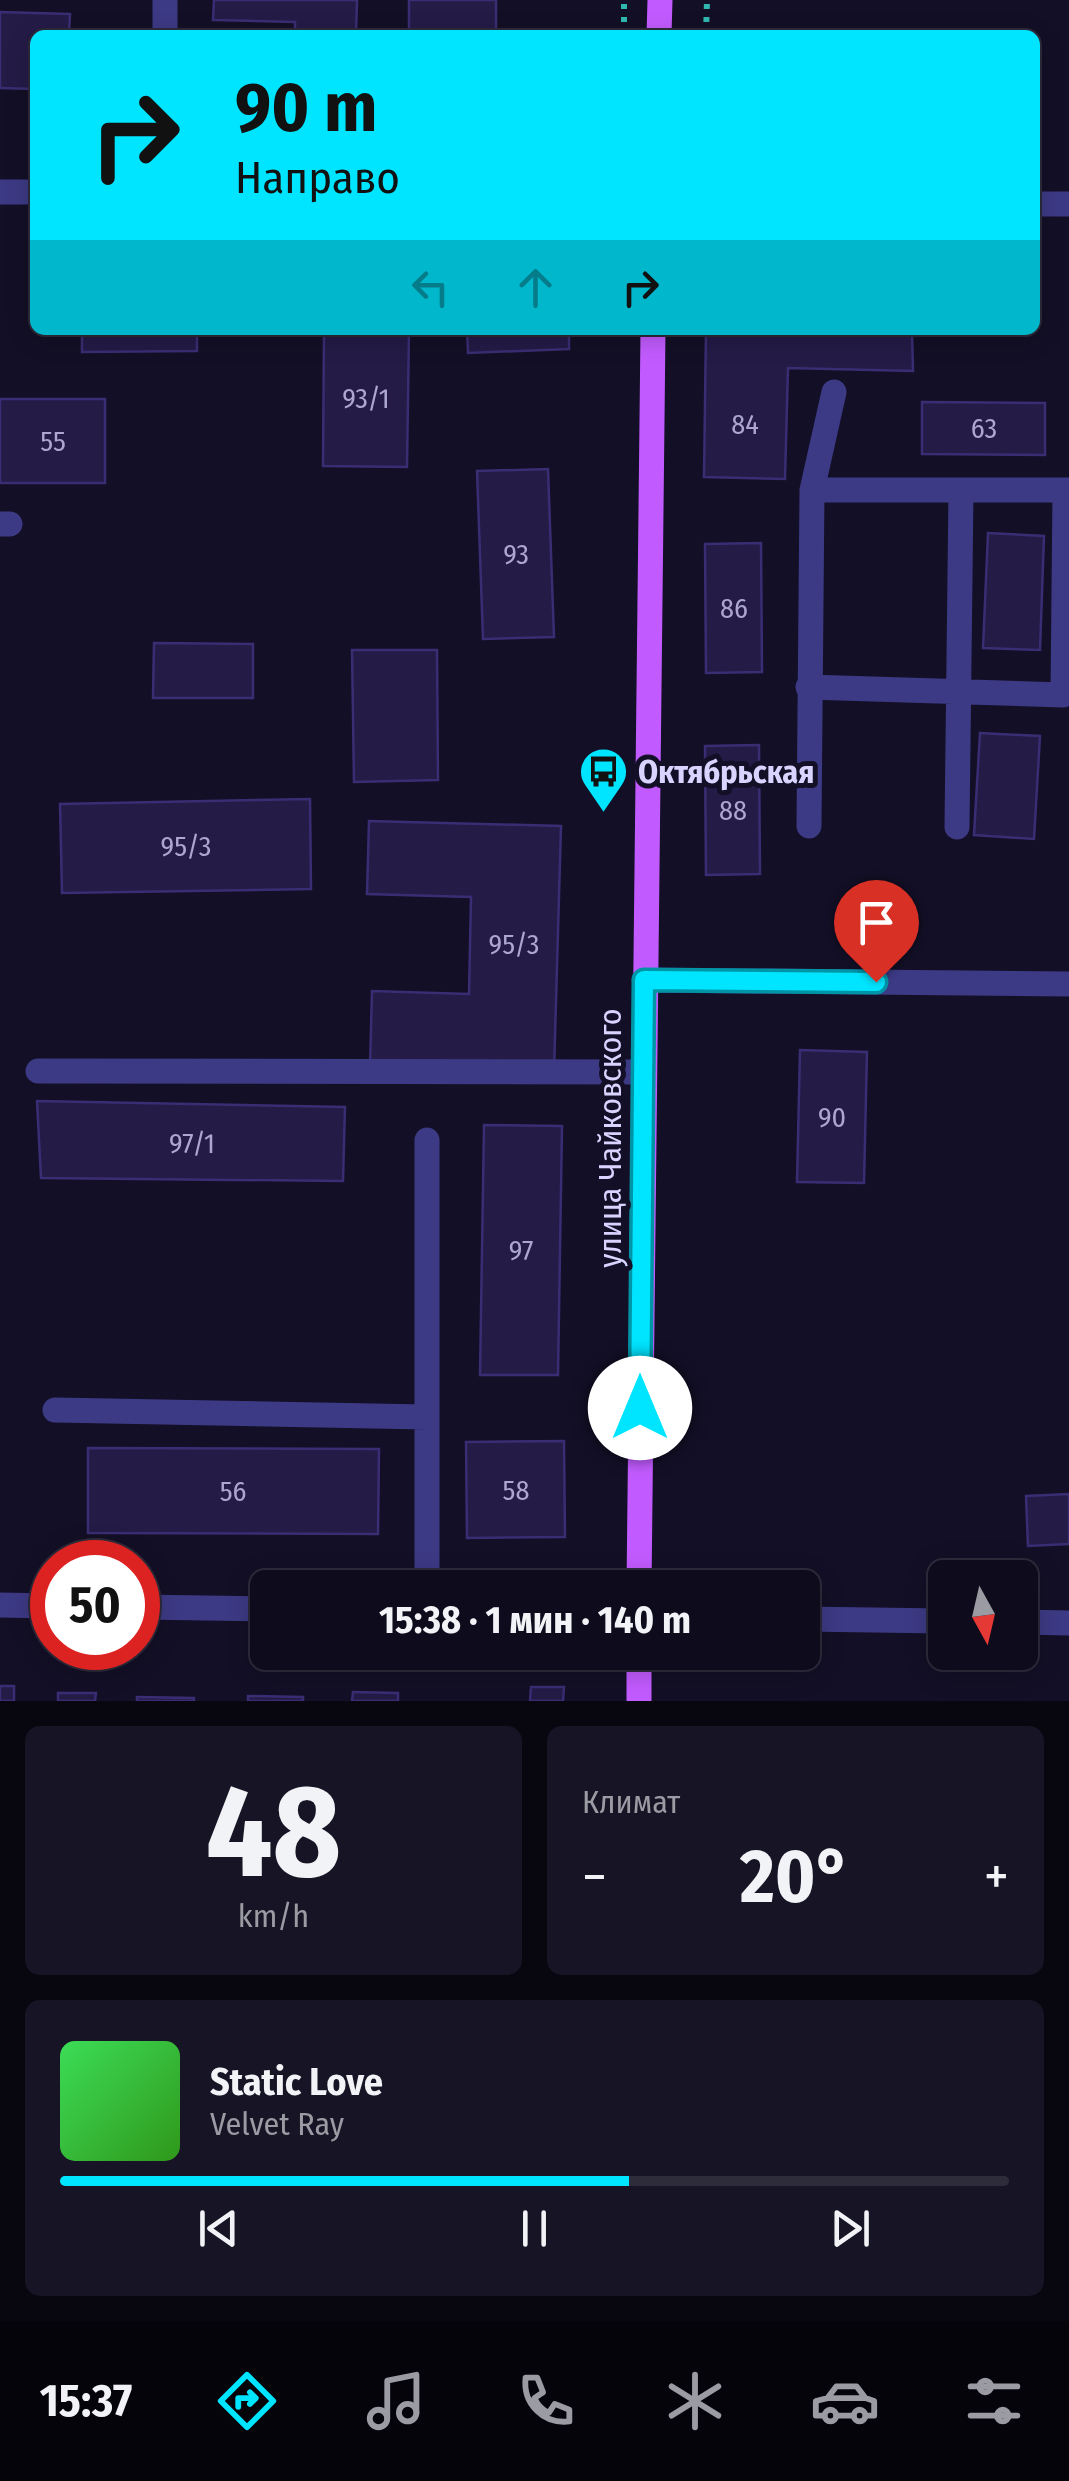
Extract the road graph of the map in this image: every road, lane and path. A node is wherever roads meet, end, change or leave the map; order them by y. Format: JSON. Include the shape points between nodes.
{"nodes":[{"id":1,"x":165,"y":0,"type":"edge"},
{"id":2,"x":624,"y":0,"type":"edge"},
{"id":3,"x":660,"y":0,"type":"edge"},
{"id":4,"x":707,"y":0,"type":"edge"},
{"id":5,"x":165,"y":30,"type":"edge"},
{"id":6,"x":624,"y":30,"type":"edge"},
{"id":7,"x":659,"y":30,"type":"edge"},
{"id":8,"x":706,"y":30,"type":"edge"},
{"id":9,"x":0,"y":192,"type":"edge"},
{"id":10,"x":30,"y":192,"type":"edge"},
{"id":11,"x":1040,"y":204,"type":"edge"},
{"id":12,"x":1069,"y":204,"type":"edge"},
{"id":13,"x":652,"y":335,"type":"edge"},
{"id":14,"x":834,"y":392,"type":"dead end"},
{"id":15,"x":812,"y":490,"type":"junction"},
{"id":16,"x":961,"y":490,"type":"junction"},
{"id":17,"x":1067,"y":490,"type":"edge"},
{"id":18,"x":808,"y":687,"type":"junction"},
{"id":19,"x":957,"y":692,"type":"junction"},
{"id":20,"x":809,"y":826,"type":"dead end"},
{"id":21,"x":957,"y":827,"type":"dead end"},
{"id":22,"x":644,"y":980,"type":"junction"},
{"id":23,"x":1069,"y":984,"type":"edge"},
{"id":24,"x":38,"y":1071,"type":"dead end"},
{"id":25,"x":643,"y":1072,"type":"junction"},
{"id":26,"x":427,"y":1140,"type":"dead end"},
{"id":27,"x":55,"y":1410,"type":"dead end"},
{"id":28,"x":427,"y":1417,"type":"junction"},
{"id":29,"x":427,"y":1570,"type":"edge"},
{"id":30,"x":639,"y":1570,"type":"edge"},
{"id":31,"x":0,"y":1605,"type":"edge"},
{"id":32,"x":30,"y":1606,"type":"edge"},
{"id":33,"x":160,"y":1607,"type":"edge"},
{"id":34,"x":250,"y":1609,"type":"edge"},
{"id":35,"x":820,"y":1618,"type":"edge"},
{"id":36,"x":928,"y":1621,"type":"edge"},
{"id":37,"x":1038,"y":1622,"type":"edge"},
{"id":38,"x":1069,"y":1622,"type":"edge"},
{"id":39,"x":639,"y":1670,"type":"edge"},
{"id":40,"x":639,"y":1701,"type":"edge"}],
"edges":[{"from":1,"to":5,"type":"street"},
{"from":2,"to":6,"type":"path"},
{"from":3,"to":7,"type":"main road"},
{"from":4,"to":8,"type":"path"},
{"from":9,"to":10,"type":"street"},
{"from":11,"to":12,"type":"street"},
{"from":13,"to":22,"type":"main road","name":"улица Чайковского"},
{"from":14,"to":15,"type":"street"},
{"from":15,"to":16,"type":"street"},
{"from":15,"to":18,"type":"street"},
{"from":16,"to":17,"type":"street"},
{"from":16,"to":19,"type":"street"},
{"from":17,"to":19,"type":"street","via":[[1063,695]]},
{"from":18,"to":19,"type":"street"},
{"from":18,"to":20,"type":"street"},
{"from":19,"to":21,"type":"street"},
{"from":22,"to":23,"type":"street"},
{"from":22,"to":25,"type":"main road","name":"улица Чайковского"},
{"from":24,"to":25,"type":"street"},
{"from":25,"to":30,"type":"main road","name":"улица Чайковского"},
{"from":26,"to":28,"type":"street"},
{"from":27,"to":28,"type":"street"},
{"from":28,"to":29,"type":"street"},
{"from":31,"to":32,"type":"street"},
{"from":33,"to":34,"type":"street"},
{"from":35,"to":36,"type":"street"},
{"from":37,"to":38,"type":"street"},
{"from":39,"to":40,"type":"main road"}]}
